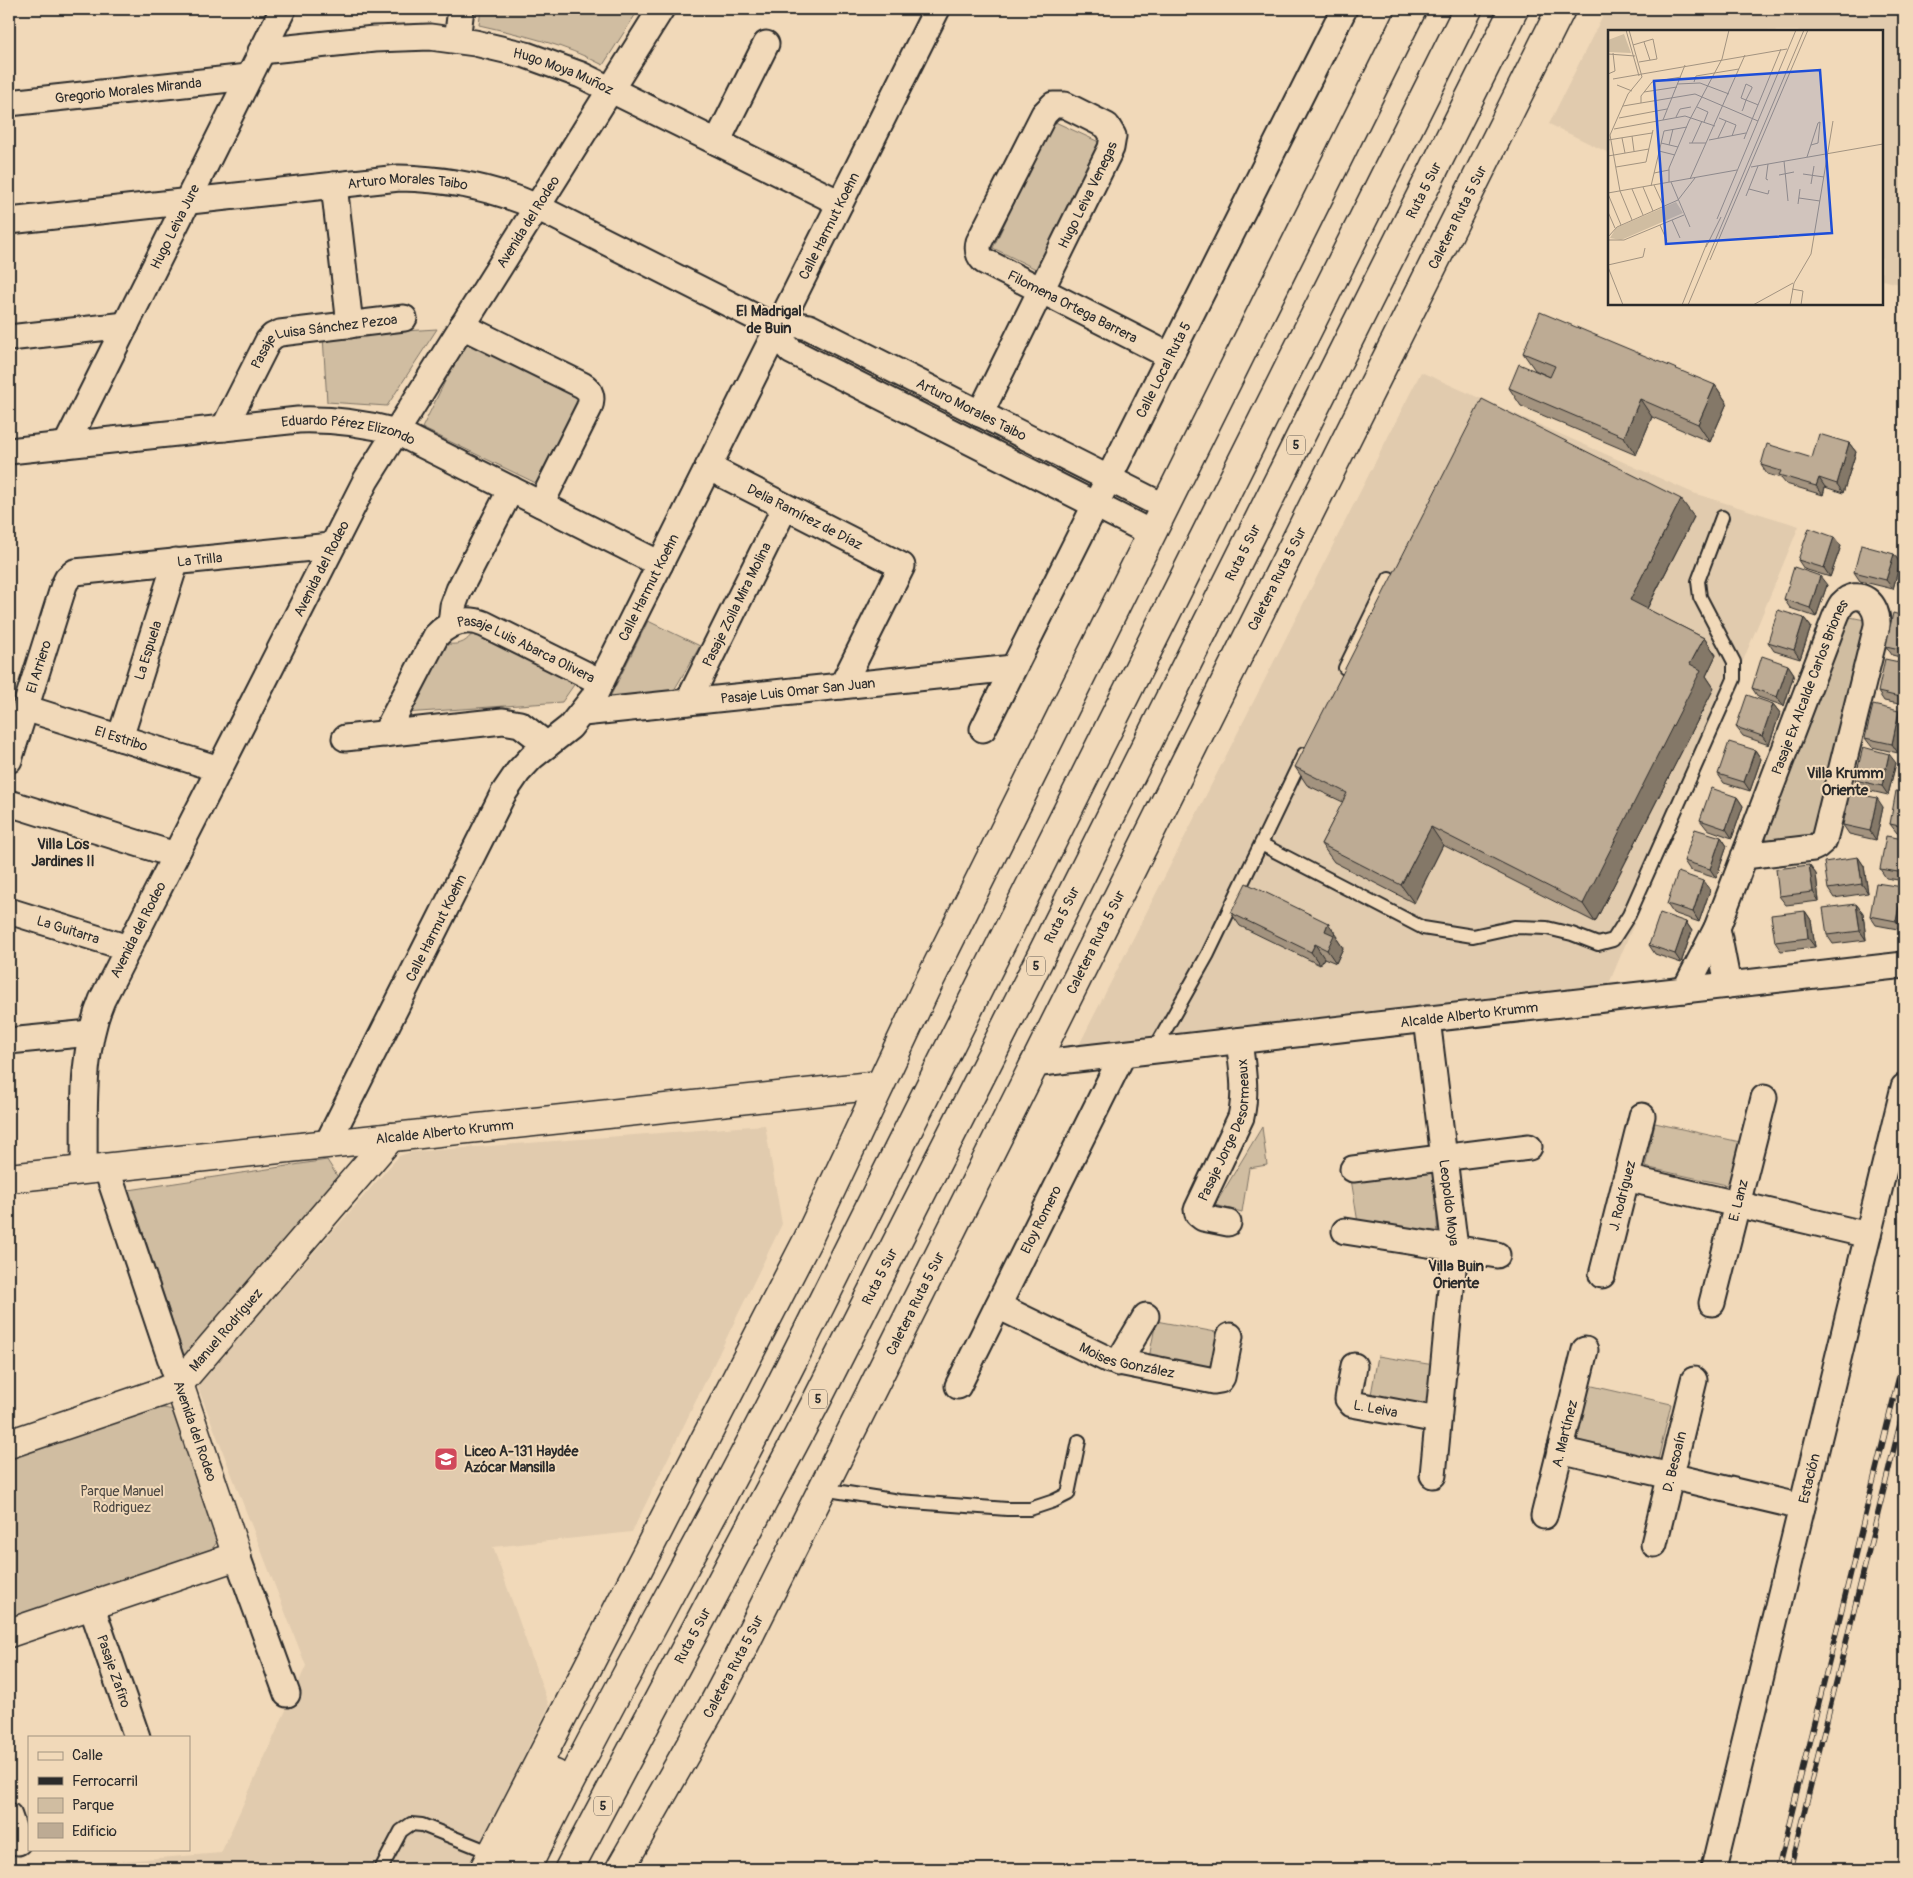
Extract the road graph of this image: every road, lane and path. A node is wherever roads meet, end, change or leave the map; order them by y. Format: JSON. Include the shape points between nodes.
{"nodes":[{"id":1,"x":283,"y":9,"type":"edge"},
{"id":2,"x":461,"y":9,"type":"edge"},
{"id":3,"x":661,"y":9,"type":"edge"},
{"id":4,"x":937,"y":9,"type":"edge"},
{"id":5,"x":1344,"y":9,"type":"edge"},
{"id":6,"x":1412,"y":9,"type":"edge"},
{"id":7,"x":1468,"y":9,"type":"edge"},
{"id":8,"x":1514,"y":9,"type":"edge"},
{"id":9,"x":1561,"y":9,"type":"edge"},
{"id":10,"x":457,"y":40,"type":"junction"},
{"id":11,"x":766,"y":44,"type":"dead end"},
{"id":12,"x":261,"y":51,"type":"junction"},
{"id":13,"x":248,"y":78,"type":"junction"},
{"id":14,"x":611,"y":89,"type":"junction"},
{"id":15,"x":9,"y":103,"type":"edge"},
{"id":16,"x":717,"y":142,"type":"junction"},
{"id":17,"x":334,"y":186,"type":"junction"},
{"id":18,"x":187,"y":202,"type":"junction"},
{"id":19,"x":840,"y":203,"type":"junction"},
{"id":20,"x":537,"y":207,"type":"junction"},
{"id":21,"x":9,"y":221,"type":"edge"},
{"id":22,"x":978,"y":253,"type":"joint"},
{"id":23,"x":1041,"y":290,"type":"junction"},
{"id":24,"x":404,"y":318,"type":"dead end"},
{"id":25,"x":126,"y":325,"type":"junction"},
{"id":26,"x":350,"y":325,"type":"junction"},
{"id":27,"x":462,"y":326,"type":"junction"},
{"id":28,"x":777,"y":328,"type":"junction"},
{"id":29,"x":9,"y":338,"type":"edge"},
{"id":30,"x":1170,"y":356,"type":"junction"},
{"id":31,"x":980,"y":414,"type":"junction"},
{"id":32,"x":224,"y":428,"type":"junction"},
{"id":33,"x":397,"y":432,"type":"junction"},
{"id":34,"x":66,"y":445,"type":"junction"},
{"id":35,"x":9,"y":451,"type":"edge"},
{"id":36,"x":708,"y":467,"type":"junction"},
{"id":37,"x":1109,"y":478,"type":"junction"},
{"id":38,"x":511,"y":489,"type":"junction"},
{"id":39,"x":541,"y":504,"type":"junction"},
{"id":40,"x":1096,"y":505,"type":"junction"},
{"id":41,"x":785,"y":506,"type":"junction"},
{"id":42,"x":1164,"y":507,"type":"junction"},
{"id":43,"x":1722,"y":517,"type":"dead end"},
{"id":44,"x":1151,"y":533,"type":"junction"},
{"id":45,"x":331,"y":546,"type":"junction"},
{"id":46,"x":176,"y":561,"type":"junction"},
{"id":47,"x":660,"y":564,"type":"junction"},
{"id":48,"x":71,"y":575,"type":"joint"},
{"id":49,"x":1388,"y":578,"type":"dead end"},
{"id":50,"x":451,"y":624,"type":"junction"},
{"id":51,"x":1013,"y":668,"type":"junction"},
{"id":52,"x":1342,"y":676,"type":"edge"},
{"id":53,"x":602,"y":682,"type":"junction"},
{"id":54,"x":842,"y":686,"type":"junction"},
{"id":55,"x":688,"y":702,"type":"junction"},
{"id":56,"x":25,"y":708,"type":"junction"},
{"id":57,"x":582,"y":713,"type":"junction"},
{"id":58,"x":983,"y":729,"type":"dead end"},
{"id":59,"x":385,"y":734,"type":"junction"},
{"id":60,"x":120,"y":738,"type":"junction"},
{"id":61,"x":345,"y":738,"type":"dead end"},
{"id":62,"x":547,"y":745,"type":"junction"},
{"id":63,"x":1308,"y":746,"type":"edge"},
{"id":64,"x":9,"y":760,"type":"edge"},
{"id":65,"x":219,"y":769,"type":"junction"},
{"id":66,"x":9,"y":804,"type":"edge"},
{"id":67,"x":1261,"y":844,"type":"junction"},
{"id":68,"x":175,"y":855,"type":"junction"},
{"id":69,"x":1744,"y":856,"type":"junction"},
{"id":70,"x":9,"y":911,"type":"edge"},
{"id":71,"x":1717,"y":928,"type":"junction"},
{"id":72,"x":128,"y":948,"type":"junction"},
{"id":73,"x":1904,"y":965,"type":"edge"},
{"id":74,"x":1728,"y":985,"type":"junction"},
{"id":75,"x":1684,"y":990,"type":"junction"},
{"id":76,"x":1427,"y":1019,"type":"junction"},
{"id":77,"x":90,"y":1033,"type":"junction"},
{"id":78,"x":9,"y":1041,"type":"edge"},
{"id":79,"x":1239,"y":1041,"type":"junction"},
{"id":80,"x":1154,"y":1050,"type":"junction"},
{"id":81,"x":1123,"y":1054,"type":"junction"},
{"id":82,"x":1033,"y":1064,"type":"junction"},
{"id":83,"x":880,"y":1086,"type":"junction"},
{"id":84,"x":1904,"y":1087,"type":"edge"},
{"id":85,"x":1764,"y":1098,"type":"dead end"},
{"id":86,"x":1642,"y":1116,"type":"dead end"},
{"id":87,"x":391,"y":1138,"type":"junction"},
{"id":88,"x":327,"y":1144,"type":"junction"},
{"id":89,"x":1530,"y":1147,"type":"dead end"},
{"id":90,"x":1444,"y":1157,"type":"junction"},
{"id":91,"x":1353,"y":1168,"type":"dead end"},
{"id":92,"x":95,"y":1169,"type":"junction"},
{"id":93,"x":9,"y":1178,"type":"edge"},
{"id":94,"x":1626,"y":1178,"type":"junction"},
{"id":95,"x":1737,"y":1204,"type":"junction"},
{"id":96,"x":1228,"y":1223,"type":"dead end"},
{"id":97,"x":1346,"y":1231,"type":"dead end"},
{"id":98,"x":1868,"y":1235,"type":"junction"},
{"id":99,"x":1455,"y":1248,"type":"junction"},
{"id":100,"x":1497,"y":1255,"type":"dead end"},
{"id":101,"x":1602,"y":1275,"type":"dead end"},
{"id":102,"x":1712,"y":1303,"type":"dead end"},
{"id":103,"x":998,"y":1306,"type":"junction"},
{"id":104,"x":1146,"y":1316,"type":"dead end"},
{"id":105,"x":1230,"y":1336,"type":"dead end"},
{"id":106,"x":1585,"y":1350,"type":"dead end"},
{"id":107,"x":1118,"y":1363,"type":"junction"},
{"id":108,"x":1354,"y":1366,"type":"dead end"},
{"id":109,"x":1694,"y":1380,"type":"dead end"},
{"id":110,"x":179,"y":1384,"type":"junction"},
{"id":111,"x":958,"y":1386,"type":"dead end"},
{"id":112,"x":1438,"y":1420,"type":"junction"},
{"id":113,"x":1079,"y":1441,"type":"dead end"},
{"id":114,"x":9,"y":1444,"type":"edge"},
{"id":115,"x":1560,"y":1450,"type":"junction"},
{"id":116,"x":1433,"y":1475,"type":"dead end"},
{"id":117,"x":1671,"y":1476,"type":"junction"},
{"id":118,"x":822,"y":1489,"type":"junction"},
{"id":119,"x":1802,"y":1507,"type":"junction"},
{"id":120,"x":1544,"y":1516,"type":"dead end"},
{"id":121,"x":1654,"y":1544,"type":"dead end"},
{"id":122,"x":237,"y":1556,"type":"junction"},
{"id":123,"x":681,"y":1571,"type":"junction"},
{"id":124,"x":91,"y":1605,"type":"junction"},
{"id":125,"x":9,"y":1633,"type":"edge"},
{"id":126,"x":287,"y":1694,"type":"dead end"},
{"id":127,"x":137,"y":1736,"type":"edge"},
{"id":128,"x":636,"y":1742,"type":"junction"},
{"id":129,"x":9,"y":1816,"type":"edge"},
{"id":130,"x":18,"y":1842,"type":"dead end"},
{"id":131,"x":491,"y":1864,"type":"edge"},
{"id":132,"x":381,"y":1869,"type":"edge"},
{"id":133,"x":526,"y":1869,"type":"edge"},
{"id":134,"x":569,"y":1869,"type":"edge"},
{"id":135,"x":587,"y":1869,"type":"edge"},
{"id":136,"x":620,"y":1869,"type":"edge"},
{"id":137,"x":1714,"y":1869,"type":"edge"}],
"edges":[{"from":1,"to":12,"type":"street","name":"Hugo Leiva Jure"},
{"from":2,"to":10,"type":"street"},
{"from":3,"to":14,"type":"street","name":"Avenida del Rodeo"},
{"from":4,"to":19,"type":"street","name":"Calle Harmut Koehn"},
{"from":5,"to":30,"type":"street","name":"Calle Local Ruta 5"},
{"from":6,"to":42,"type":"main road"},
{"from":7,"to":123,"type":"main road","via":[[786,1374]]},
{"from":8,"to":128,"type":"main road","name":"Ruta 5 Sur","number":"5","via":[[839,1357]]},
{"from":9,"to":82,"type":"main road","name":"Caletera Ruta 5 Sur"},
{"from":10,"to":12,"type":"street","name":"Hugo Moya Muñoz","via":[[401,38]]},
{"from":10,"to":14,"type":"street","name":"Hugo Moya Muñoz","via":[[526,55]]},
{"from":11,"to":16,"type":"street"},
{"from":12,"to":13,"type":"street","name":"Hugo Leiva Jure"},
{"from":13,"to":15,"type":"street","name":"Gregorio Morales Miranda"},
{"from":13,"to":18,"type":"street","name":"Hugo Leiva Jure"},
{"from":14,"to":16,"type":"street","name":"Hugo Moya Muñoz"},
{"from":14,"to":20,"type":"street","name":"Avenida del Rodeo"},
{"from":16,"to":19,"type":"street","name":"Hugo Moya Muñoz"},
{"from":17,"to":18,"type":"street","name":"Arturo Morales Taibo"},
{"from":17,"to":20,"type":"street","name":"Arturo Morales Taibo","via":[[399,178],[429,178],[486,188]]},
{"from":17,"to":26,"type":"street"},
{"from":18,"to":21,"type":"street","name":"Arturo Morales Taibo"},
{"from":18,"to":25,"type":"street","name":"Hugo Leiva Jure"},
{"from":19,"to":28,"type":"street","name":"Calle Harmut Koehn"},
{"from":20,"to":27,"type":"street","name":"Avenida del Rodeo"},
{"from":20,"to":28,"type":"street","name":"Arturo Morales Taibo"},
{"from":22,"to":23,"type":"street","name":"Filomena Ortega Barrera","via":[[984,261]]},
{"from":22,"to":23,"type":"street","name":"Hugo Leiva Venegas","via":[[979,242],[1048,109],[1053,105],[1065,105],[1107,126],[1113,136],[1111,148]]},
{"from":23,"to":30,"type":"street","name":"Filomena Ortega Barrera"},
{"from":23,"to":31,"type":"street","name":"Hugo Leiva Venegas"},
{"from":24,"to":26,"type":"street","name":"Pasaje Luisa Sánchez Pezoa"},
{"from":25,"to":29,"type":"street"},
{"from":25,"to":34,"type":"street","name":"Hugo Leiva Jure"},
{"from":26,"to":32,"type":"street","name":"Pasaje Luisa Sánchez Pezoa","via":[[273,336]]},
{"from":27,"to":33,"type":"street","name":"Avenida del Rodeo"},
{"from":27,"to":39,"type":"street","via":[[586,387],[591,396],[590,408]]},
{"from":28,"to":31,"type":"street","name":"Arturo Morales Taibo","via":[[794,324],[809,327]]},
{"from":28,"to":36,"type":"street","name":"Calle Harmut Koehn"},
{"from":28,"to":40,"type":"street","via":[[781,340],[791,351]]},
{"from":30,"to":37,"type":"street","name":"Calle Local Ruta 5"},
{"from":31,"to":37,"type":"street","name":"Arturo Morales Taibo"},
{"from":32,"to":33,"type":"street","name":"Eduardo Pérez Elizondo","via":[[320,420],[370,425]]},
{"from":32,"to":34,"type":"street","name":"Eduardo Pérez Elizondo"},
{"from":33,"to":38,"type":"street","name":"Eduardo Pérez Elizondo"},
{"from":33,"to":45,"type":"street","name":"Avenida del Rodeo","via":[[366,480]]},
{"from":34,"to":35,"type":"street","name":"Eduardo Pérez Elizondo"},
{"from":36,"to":41,"type":"street","name":"Delia Ramírez de Díaz"},
{"from":36,"to":47,"type":"street","name":"Calle Harmut Koehn"},
{"from":37,"to":40,"type":"street","name":"Calle Local Ruta 5"},
{"from":37,"to":42,"type":"street","name":"Arturo Morales Taibo"},
{"from":38,"to":39,"type":"street","name":"Eduardo Pérez Elizondo"},
{"from":38,"to":50,"type":"street","via":[[459,590]]},
{"from":39,"to":47,"type":"street","name":"Eduardo Pérez Elizondo"},
{"from":40,"to":44,"type":"street"},
{"from":40,"to":51,"type":"street","name":"Calle Local Ruta 5"},
{"from":41,"to":54,"type":"street","name":"Delia Ramírez de Díaz","via":[[902,566]]},
{"from":41,"to":55,"type":"street","name":"Pasaje Zoila Mira Molina"},
{"from":42,"to":44,"type":"main road"},
{"from":43,"to":67,"type":"lane","via":[[1698,581],[1700,597],[1734,662],[1734,679],[1629,915],[1613,940],[1598,944],[1548,928],[1514,927],[1472,936],[1423,928]]},
{"from":44,"to":83,"type":"main road"},
{"from":45,"to":46,"type":"street","name":"La Trilla"},
{"from":45,"to":65,"type":"street","name":"Avenida del Rodeo"},
{"from":46,"to":48,"type":"street","name":"La Trilla","via":[[81,570]]},
{"from":46,"to":60,"type":"street","name":"La Espuela"},
{"from":47,"to":53,"type":"street","name":"Calle Harmut Koehn"},
{"from":48,"to":56,"type":"street","name":"El Arriero","via":[[64,585]]},
{"from":49,"to":52,"type":"lane"},
{"from":50,"to":53,"type":"street","name":"Pasaje Luis Abarca Olivera","via":[[467,620],[484,624]]},
{"from":50,"to":59,"type":"street","via":[[432,642]]},
{"from":51,"to":54,"type":"street","name":"Pasaje Luis Omar San Juan"},
{"from":51,"to":58,"type":"street","name":"Calle Local Ruta 5"},
{"from":53,"to":57,"type":"street","name":"Calle Harmut Koehn"},
{"from":54,"to":55,"type":"street","name":"Pasaje Luis Omar San Juan"},
{"from":55,"to":57,"type":"street","name":"Pasaje Luis Omar San Juan"},
{"from":56,"to":60,"type":"street","name":"El Estribo"},
{"from":56,"to":64,"type":"street","name":"El Arriero"},
{"from":57,"to":62,"type":"street","name":"Calle Harmut Koehn"},
{"from":59,"to":61,"type":"street"},
{"from":59,"to":62,"type":"street","via":[[503,721],[520,724]]},
{"from":60,"to":65,"type":"street","name":"El Estribo"},
{"from":62,"to":88,"type":"street","name":"Calle Harmut Koehn","via":[[518,772],[503,794]]},
{"from":63,"to":67,"type":"lane"},
{"from":65,"to":68,"type":"street","name":"Avenida del Rodeo"},
{"from":66,"to":68,"type":"street"},
{"from":67,"to":80,"type":"lane","via":[[1208,954]]},
{"from":68,"to":72,"type":"street","name":"Avenida del Rodeo"},
{"from":69,"to":69,"type":"street","name":"Pasaje Ex Alcalde Carlos Briones","via":[[1839,609],[1855,598],[1868,601],[1877,612],[1877,626],[1824,840],[1813,848]]},
{"from":69,"to":71,"type":"street","name":"Pasaje Ex Alcalde Carlos Briones"},
{"from":70,"to":72,"type":"street","name":"La Guitarra"},
{"from":71,"to":74,"type":"street"},
{"from":71,"to":75,"type":"street","name":"Pasaje Ex Alcalde Carlos Briones"},
{"from":72,"to":77,"type":"street","name":"Avenida del Rodeo","via":[[102,1000]]},
{"from":73,"to":74,"type":"street","name":"Alcalde Alberto Krumm"},
{"from":74,"to":75,"type":"street","name":"Alcalde Alberto Krumm"},
{"from":75,"to":76,"type":"street","name":"Alcalde Alberto Krumm"},
{"from":76,"to":79,"type":"street","name":"Alcalde Alberto Krumm"},
{"from":76,"to":90,"type":"street","name":"Leopoldo Moya"},
{"from":77,"to":78,"type":"street"},
{"from":77,"to":92,"type":"street","name":"Avenida del Rodeo","via":[[86,1063]]},
{"from":79,"to":80,"type":"street","name":"Alcalde Alberto Krumm"},
{"from":79,"to":96,"type":"street","name":"Pasaje Jorge Desormeaux","via":[[1245,1102],[1197,1210],[1203,1218]]},
{"from":80,"to":81,"type":"street","name":"Alcalde Alberto Krumm"},
{"from":81,"to":82,"type":"street","name":"Alcalde Alberto Krumm"},
{"from":81,"to":103,"type":"street","name":"Eloy Romero"},
{"from":82,"to":118,"type":"main road","name":"Caletera Ruta 5 Sur"},
{"from":83,"to":87,"type":"main road","name":"Alcalde Alberto Krumm"},
{"from":83,"to":131,"type":"main road","via":[[807,1241]]},
{"from":84,"to":98,"type":"street","name":"Estación"},
{"from":85,"to":95,"type":"street","name":"E. Lanz"},
{"from":86,"to":94,"type":"street","name":"J. Rodríguez"},
{"from":87,"to":88,"type":"main road","name":"Alcalde Alberto Krumm"},
{"from":87,"to":110,"type":"main road","name":"Manuel Rodríguez"},
{"from":88,"to":92,"type":"main road","name":"Alcalde Alberto Krumm"},
{"from":89,"to":90,"type":"street"},
{"from":90,"to":91,"type":"street"},
{"from":90,"to":99,"type":"street","name":"Leopoldo Moya"},
{"from":92,"to":93,"type":"main road","name":"Alcalde Alberto Krumm"},
{"from":92,"to":110,"type":"street","name":"Avenida del Rodeo"},
{"from":94,"to":95,"type":"street"},
{"from":94,"to":101,"type":"street","name":"J. Rodríguez"},
{"from":95,"to":98,"type":"street"},
{"from":95,"to":102,"type":"street","name":"E. Lanz"},
{"from":97,"to":99,"type":"street"},
{"from":98,"to":119,"type":"street","name":"Estación"},
{"from":99,"to":100,"type":"street"},
{"from":99,"to":112,"type":"street","name":"Leopoldo Moya"},
{"from":103,"to":107,"type":"street","name":"Moises González"},
{"from":103,"to":111,"type":"street","name":"Eloy Romero"},
{"from":104,"to":107,"type":"street"},
{"from":105,"to":107,"type":"street","name":"Moises González","via":[[1223,1375],[1218,1381]]},
{"from":106,"to":115,"type":"street","name":"A. Martínez"},
{"from":108,"to":112,"type":"street","name":"L. Leiva","via":[[1348,1399],[1352,1404]]},
{"from":109,"to":117,"type":"street","name":"D. Besoaín"},
{"from":110,"to":114,"type":"main road","name":"Manuel Rodríguez"},
{"from":110,"to":122,"type":"main road","name":"Avenida del Rodeo"},
{"from":112,"to":116,"type":"street","name":"Leopoldo Moya"},
{"from":113,"to":118,"type":"lane","via":[[1068,1494],[1030,1509],[899,1501]]},
{"from":115,"to":117,"type":"street"},
{"from":115,"to":120,"type":"street","name":"A. Martínez"},
{"from":117,"to":119,"type":"street"},
{"from":117,"to":121,"type":"street","name":"D. Besoaín"},
{"from":118,"to":136,"type":"main road","name":"Caletera Ruta 5 Sur","via":[[716,1698]]},
{"from":119,"to":137,"type":"street","name":"Estación"},
{"from":122,"to":124,"type":"main road"},
{"from":122,"to":126,"type":"street","name":"Avenida del Rodeo"},
{"from":123,"to":131,"type":"main road"},
{"from":123,"to":133,"type":"main road"},
{"from":124,"to":125,"type":"main road"},
{"from":124,"to":127,"type":"street","name":"Pasaje Zafiro"},
{"from":128,"to":134,"type":"main road","name":"Ruta 5 Sur","number":"5"},
{"from":128,"to":135,"type":"main road"},
{"from":129,"to":130,"type":"street"},
{"from":131,"to":132,"type":"lane","via":[[422,1825],[411,1824],[401,1831]]}]}
